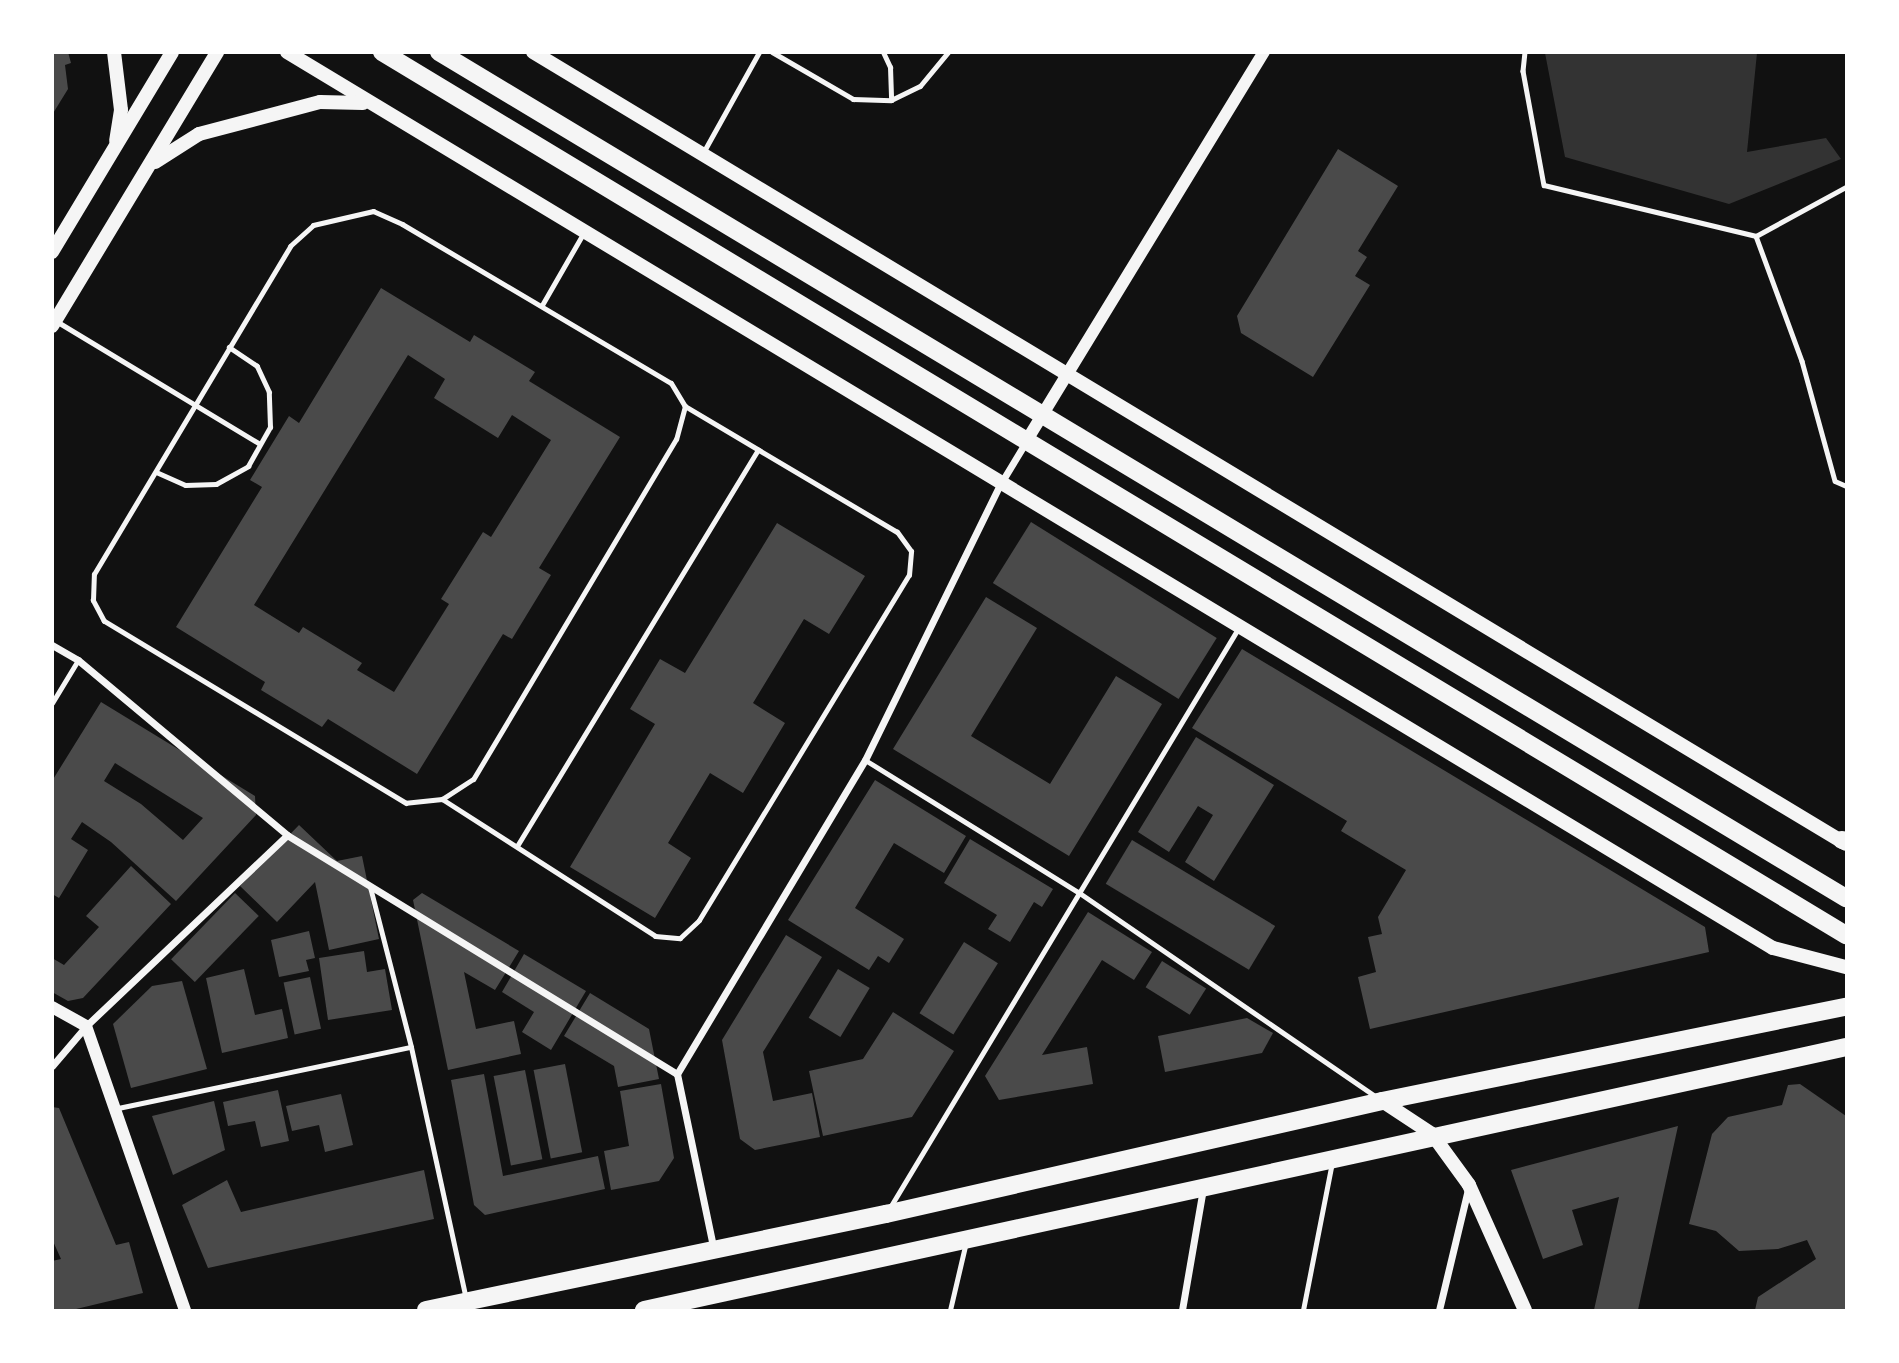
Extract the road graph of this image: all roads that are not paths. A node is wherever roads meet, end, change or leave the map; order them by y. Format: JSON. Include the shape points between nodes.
{"nodes":[{"id":1,"x":114,"y":52,"type":"edge"},
{"id":2,"x":172,"y":52,"type":"edge"},
{"id":3,"x":217,"y":52,"type":"edge"},
{"id":4,"x":287,"y":52,"type":"edge"},
{"id":5,"x":382,"y":52,"type":"edge"},
{"id":6,"x":439,"y":52,"type":"edge"},
{"id":7,"x":533,"y":52,"type":"edge"},
{"id":8,"x":759,"y":52,"type":"edge"},
{"id":9,"x":772,"y":52,"type":"edge"},
{"id":10,"x":883,"y":52,"type":"edge"},
{"id":11,"x":948,"y":52,"type":"edge"},
{"id":12,"x":1264,"y":52,"type":"edge"},
{"id":13,"x":891,"y":100,"type":"junction"},
{"id":14,"x":377,"y":107,"type":"junction"},
{"id":15,"x":115,"y":148,"type":"junction"},
{"id":16,"x":702,"y":154,"type":"junction"},
{"id":17,"x":146,"y":170,"type":"junction"},
{"id":18,"x":584,"y":232,"type":"junction"},
{"id":19,"x":52,"y":252,"type":"edge"},
{"id":20,"x":542,"y":305,"type":"junction"},
{"id":21,"x":54,"y":323,"type":"edge"},
{"id":22,"x":229,"y":347,"type":"junction"},
{"id":23,"x":1068,"y":374,"type":"junction"},
{"id":24,"x":195,"y":404,"type":"junction"},
{"id":25,"x":685,"y":406,"type":"junction"},
{"id":26,"x":1042,"y":415,"type":"junction"},
{"id":27,"x":1027,"y":440,"type":"junction"},
{"id":28,"x":260,"y":443,"type":"junction"},
{"id":29,"x":758,"y":449,"type":"junction"},
{"id":30,"x":156,"y":472,"type":"junction"},
{"id":31,"x":1001,"y":483,"type":"junction"},
{"id":32,"x":1239,"y":627,"type":"junction"},
{"id":33,"x":52,"y":645,"type":"edge"},
{"id":34,"x":78,"y":660,"type":"junction"},
{"id":35,"x":52,"y":703,"type":"edge"},
{"id":36,"x":865,"y":761,"type":"junction"},
{"id":37,"x":442,"y":799,"type":"junction"},
{"id":38,"x":287,"y":835,"type":"junction"},
{"id":39,"x":1845,"y":842,"type":"edge"},
{"id":40,"x":517,"y":846,"type":"junction"},
{"id":41,"x":370,"y":887,"type":"junction"},
{"id":42,"x":1078,"y":892,"type":"junction"},
{"id":43,"x":1846,"y":898,"type":"edge"},
{"id":44,"x":1846,"y":935,"type":"edge"},
{"id":45,"x":1846,"y":967,"type":"edge"},
{"id":46,"x":52,"y":1007,"type":"edge"},
{"id":47,"x":1846,"y":1007,"type":"edge"},
{"id":48,"x":86,"y":1026,"type":"junction"},
{"id":49,"x":411,"y":1047,"type":"junction"},
{"id":50,"x":1846,"y":1047,"type":"edge"},
{"id":51,"x":52,"y":1066,"type":"edge"},
{"id":52,"x":677,"y":1074,"type":"junction"},
{"id":53,"x":1382,"y":1101,"type":"junction"},
{"id":54,"x":118,"y":1108,"type":"junction"},
{"id":55,"x":1432,"y":1134,"type":"junction"},
{"id":56,"x":1333,"y":1156,"type":"junction"},
{"id":57,"x":1204,"y":1185,"type":"junction"},
{"id":58,"x":1469,"y":1185,"type":"junction"},
{"id":59,"x":886,"y":1214,"type":"junction"},
{"id":60,"x":967,"y":1239,"type":"junction"},
{"id":61,"x":714,"y":1252,"type":"junction"},
{"id":62,"x":467,"y":1302,"type":"junction"},
{"id":63,"x":708,"y":1304,"type":"edge"},
{"id":64,"x":185,"y":1311,"type":"edge"},
{"id":65,"x":426,"y":1311,"type":"edge"},
{"id":66,"x":644,"y":1311,"type":"edge"},
{"id":67,"x":950,"y":1311,"type":"edge"},
{"id":68,"x":1182,"y":1311,"type":"edge"},
{"id":69,"x":1303,"y":1311,"type":"edge"},
{"id":70,"x":1439,"y":1311,"type":"edge"},
{"id":71,"x":1525,"y":1311,"type":"edge"}],
"edges":[{"from":1,"to":15,"type":"main road","via":[[121,110]]},
{"from":2,"to":15,"type":"main road"},
{"from":3,"to":17,"type":"main road"},
{"from":4,"to":14,"type":"main road"},
{"from":5,"to":27,"type":"main road"},
{"from":6,"to":26,"type":"main road"},
{"from":7,"to":16,"type":"main road"},
{"from":8,"to":16,"type":"lane"},
{"from":9,"to":13,"type":"lane","via":[[853,99]]},
{"from":10,"to":13,"type":"lane","via":[[890,67]]},
{"from":11,"to":13,"type":"lane","via":[[920,86]]},
{"from":12,"to":23,"type":"street"},
{"from":14,"to":17,"type":"main road","via":[[349,99],[320,102],[199,134]]},
{"from":14,"to":18,"type":"main road"},
{"from":15,"to":19,"type":"main road"},
{"from":16,"to":23,"type":"main road"},
{"from":17,"to":21,"type":"main road"},
{"from":18,"to":20,"type":"lane"},
{"from":18,"to":31,"type":"main road"},
{"from":20,"to":22,"type":"lane","via":[[373,211],[313,225],[290,246]]},
{"from":20,"to":25,"type":"lane","via":[[671,383]]},
{"from":21,"to":24,"type":"lane"},
{"from":22,"to":24,"type":"lane"},
{"from":22,"to":28,"type":"lane","via":[[257,366],[269,392],[270,428]]},
{"from":23,"to":26,"type":"street"},
{"from":23,"to":39,"type":"main road"},
{"from":24,"to":28,"type":"lane"},
{"from":24,"to":30,"type":"lane"},
{"from":25,"to":29,"type":"lane"},
{"from":25,"to":37,"type":"lane","via":[[676,439],[473,779]]},
{"from":26,"to":27,"type":"street"},
{"from":26,"to":43,"type":"main road"},
{"from":27,"to":31,"type":"street"},
{"from":27,"to":44,"type":"main road"},
{"from":28,"to":30,"type":"lane","via":[[248,466],[216,484],[185,485]]},
{"from":29,"to":40,"type":"lane"},
{"from":29,"to":40,"type":"lane","via":[[897,532],[911,551],[909,575],[902,587],[699,920],[680,938],[655,936],[561,879]]},
{"from":30,"to":37,"type":"lane","via":[[94,574],[93,600],[104,621],[406,803]]},
{"from":31,"to":32,"type":"main road"},
{"from":31,"to":36,"type":"street"},
{"from":32,"to":42,"type":"lane"},
{"from":32,"to":45,"type":"main road","via":[[1773,948]]},
{"from":33,"to":34,"type":"street"},
{"from":34,"to":35,"type":"lane"},
{"from":34,"to":38,"type":"street"},
{"from":36,"to":42,"type":"lane"},
{"from":36,"to":52,"type":"street"},
{"from":37,"to":40,"type":"lane"},
{"from":38,"to":41,"type":"street"},
{"from":38,"to":48,"type":"street"},
{"from":41,"to":49,"type":"lane"},
{"from":41,"to":52,"type":"street"},
{"from":42,"to":53,"type":"lane"},
{"from":42,"to":59,"type":"lane"},
{"from":46,"to":48,"type":"street"},
{"from":47,"to":53,"type":"main road"},
{"from":48,"to":51,"type":"street"},
{"from":48,"to":54,"type":"street"},
{"from":49,"to":54,"type":"lane"},
{"from":49,"to":62,"type":"lane"},
{"from":50,"to":55,"type":"main road"},
{"from":52,"to":61,"type":"street"},
{"from":53,"to":55,"type":"main road"},
{"from":53,"to":59,"type":"main road"},
{"from":54,"to":64,"type":"street"},
{"from":55,"to":56,"type":"main road"},
{"from":55,"to":58,"type":"main road"},
{"from":56,"to":57,"type":"main road"},
{"from":56,"to":69,"type":"lane"},
{"from":57,"to":60,"type":"main road"},
{"from":57,"to":68,"type":"street"},
{"from":58,"to":70,"type":"street"},
{"from":58,"to":71,"type":"main road"},
{"from":59,"to":61,"type":"main road"},
{"from":60,"to":63,"type":"main road"},
{"from":60,"to":67,"type":"lane"},
{"from":61,"to":62,"type":"main road"},
{"from":62,"to":65,"type":"main road"},
{"from":63,"to":66,"type":"main road"}]}
